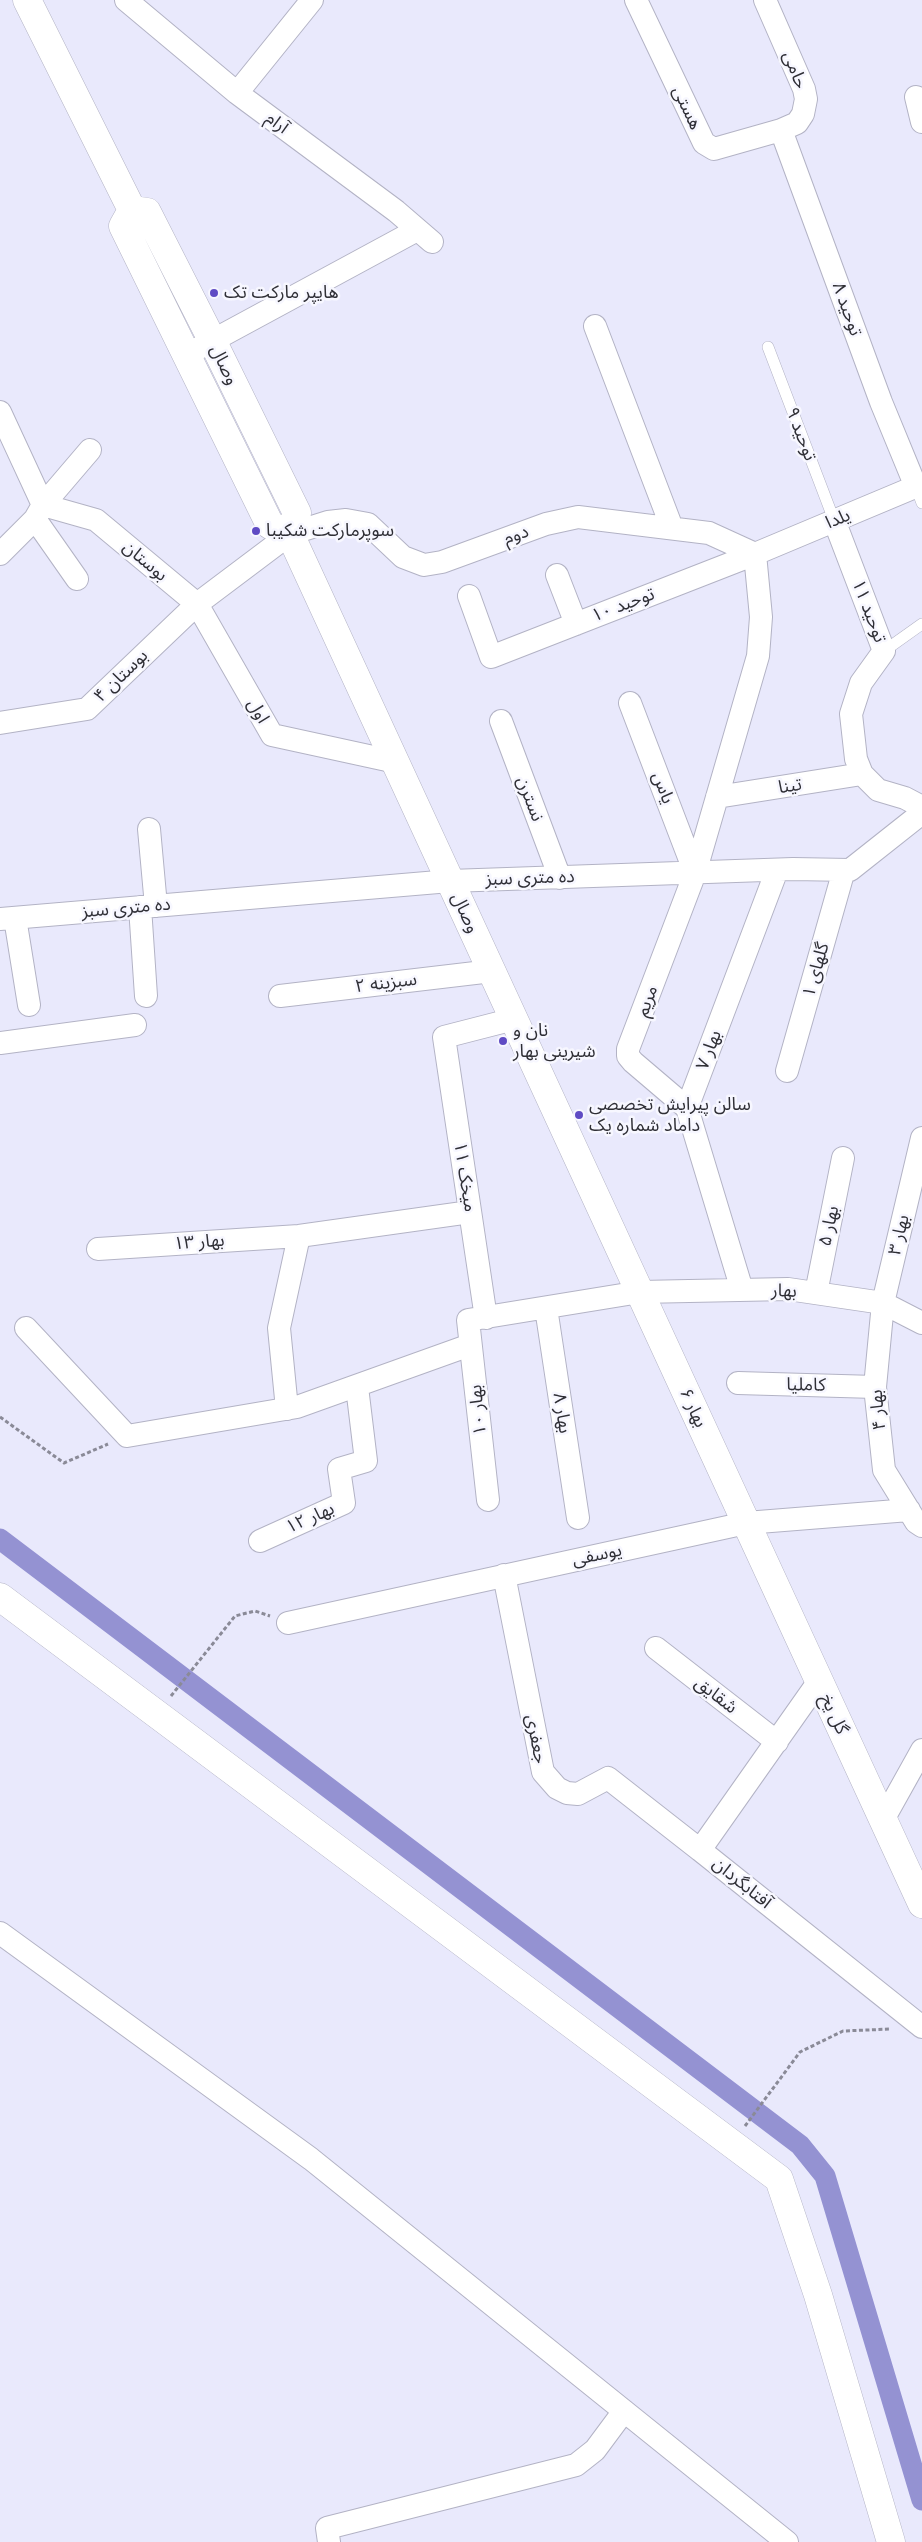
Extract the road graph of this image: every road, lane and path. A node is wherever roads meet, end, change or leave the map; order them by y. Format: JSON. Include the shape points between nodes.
{"nodes":[{"id":1,"x":27,"y":0,"type":"edge"},
{"id":2,"x":126,"y":0,"type":"edge"},
{"id":3,"x":312,"y":0,"type":"edge"},
{"id":4,"x":636,"y":0,"type":"edge"},
{"id":5,"x":765,"y":0,"type":"edge"},
{"id":6,"x":237,"y":93,"type":"junction"},
{"id":7,"x":916,"y":97,"type":"dead end"},
{"id":8,"x":922,"y":122,"type":"edge"},
{"id":9,"x":781,"y":130,"type":"junction"},
{"id":10,"x":132,"y":210,"type":"junction"},
{"id":11,"x":595,"y":326,"type":"dead end"},
{"id":12,"x":212,"y":340,"type":"junction"},
{"id":13,"x":768,"y":347,"type":"dead end"},
{"id":14,"x":185,"y":355,"type":"junction"},
{"id":15,"x":0,"y":412,"type":"edge"},
{"id":16,"x":90,"y":450,"type":"dead end"},
{"id":17,"x":920,"y":492,"type":"edge"},
{"id":18,"x":39,"y":512,"type":"junction"},
{"id":19,"x":834,"y":520,"type":"junction"},
{"id":20,"x":672,"y":528,"type":"junction"},
{"id":21,"x":290,"y":534,"type":"junction"},
{"id":22,"x":0,"y":554,"type":"edge"},
{"id":23,"x":755,"y":554,"type":"junction"},
{"id":24,"x":557,"y":575,"type":"dead end"},
{"id":25,"x":77,"y":579,"type":"dead end"},
{"id":26,"x":469,"y":596,"type":"dead end"},
{"id":27,"x":197,"y":604,"type":"junction"},
{"id":28,"x":576,"y":624,"type":"junction"},
{"id":29,"x":922,"y":624,"type":"edge"},
{"id":30,"x":884,"y":650,"type":"junction"},
{"id":31,"x":630,"y":702,"type":"dead end"},
{"id":32,"x":500,"y":721,"type":"dead end"},
{"id":33,"x":0,"y":723,"type":"edge"},
{"id":34,"x":396,"y":762,"type":"junction"},
{"id":35,"x":862,"y":774,"type":"junction"},
{"id":36,"x":717,"y":797,"type":"junction"},
{"id":37,"x":922,"y":807,"type":"edge"},
{"id":38,"x":922,"y":814,"type":"edge"},
{"id":39,"x":149,"y":829,"type":"dead end"},
{"id":40,"x":777,"y":870,"type":"junction"},
{"id":41,"x":844,"y":870,"type":"junction"},
{"id":42,"x":695,"y":873,"type":"junction"},
{"id":43,"x":560,"y":878,"type":"junction"},
{"id":44,"x":450,"y":881,"type":"junction"},
{"id":45,"x":148,"y":906,"type":"junction"},
{"id":46,"x":8,"y":918,"type":"edge"},
{"id":47,"x":492,"y":971,"type":"junction"},
{"id":48,"x":146,"y":996,"type":"dead end"},
{"id":49,"x":280,"y":996,"type":"dead end"},
{"id":50,"x":29,"y":1005,"type":"dead end"},
{"id":51,"x":514,"y":1019,"type":"junction"},
{"id":52,"x":135,"y":1024,"type":"dead end"},
{"id":53,"x":0,"y":1043,"type":"edge"},
{"id":54,"x":787,"y":1071,"type":"dead end"},
{"id":55,"x":687,"y":1108,"type":"junction"},
{"id":56,"x":922,"y":1138,"type":"edge"},
{"id":57,"x":843,"y":1158,"type":"dead end"},
{"id":58,"x":470,"y":1212,"type":"junction"},
{"id":59,"x":299,"y":1236,"type":"junction"},
{"id":60,"x":98,"y":1249,"type":"dead end"},
{"id":61,"x":742,"y":1290,"type":"junction"},
{"id":62,"x":640,"y":1292,"type":"junction"},
{"id":63,"x":816,"y":1293,"type":"junction"},
{"id":64,"x":883,"y":1303,"type":"junction"},
{"id":65,"x":546,"y":1308,"type":"junction"},
{"id":66,"x":477,"y":1319,"type":"junction"},
{"id":67,"x":922,"y":1323,"type":"edge"},
{"id":68,"x":26,"y":1328,"type":"dead end"},
{"id":69,"x":470,"y":1344,"type":"junction"},
{"id":70,"x":738,"y":1383,"type":"dead end"},
{"id":71,"x":357,"y":1386,"type":"junction"},
{"id":72,"x":874,"y":1387,"type":"junction"},
{"id":73,"x":287,"y":1409,"type":"junction"},
{"id":74,"x":0,"y":1417,"type":"edge"},
{"id":75,"x":128,"y":1436,"type":"junction"},
{"id":76,"x":488,"y":1500,"type":"dead end"},
{"id":77,"x":578,"y":1518,"type":"dead end"},
{"id":78,"x":915,"y":1518,"type":"edge"},
{"id":79,"x":746,"y":1523,"type":"junction"},
{"id":80,"x":260,"y":1541,"type":"dead end"},
{"id":81,"x":504,"y":1575,"type":"junction"},
{"id":82,"x":0,"y":1597,"type":"edge"},
{"id":83,"x":288,"y":1623,"type":"joint"},
{"id":84,"x":656,"y":1648,"type":"dead end"},
{"id":85,"x":819,"y":1681,"type":"junction"},
{"id":86,"x":171,"y":1696,"type":"dead end"},
{"id":87,"x":777,"y":1742,"type":"junction"},
{"id":88,"x":922,"y":1750,"type":"edge"},
{"id":89,"x":883,"y":1820,"type":"junction"},
{"id":90,"x":700,"y":1850,"type":"junction"},
{"id":91,"x":922,"y":1904,"type":"edge"},
{"id":92,"x":0,"y":1933,"type":"edge"},
{"id":93,"x":922,"y":2027,"type":"edge"},
{"id":94,"x":892,"y":2029,"type":"dead end"},
{"id":95,"x":747,"y":2124,"type":"dead end"},
{"id":96,"x":624,"y":2411,"type":"junction"},
{"id":97,"x":329,"y":2542,"type":"edge"},
{"id":98,"x":787,"y":2542,"type":"edge"},
{"id":99,"x":891,"y":2542,"type":"edge"}],
"edges":[{"from":1,"to":10,"type":"main road"},
{"from":2,"to":6,"type":"street","name":"آرام"},
{"from":3,"to":6,"type":"street"},
{"from":4,"to":9,"type":"street","name":"هستی","via":[[708,148]]},
{"from":5,"to":9,"type":"street","name":"حامی","via":[[799,74],[806,99],[801,120]]},
{"from":6,"to":12,"type":"street","name":"آرام","via":[[396,211],[424,236]]},
{"from":7,"to":8,"type":"street"},
{"from":9,"to":17,"type":"street","name":"توحید ۸","via":[[881,402]]},
{"from":10,"to":12,"type":"main road","name":"وصال","via":[[147,212]]},
{"from":10,"to":14,"type":"main road","name":"وصال","via":[[123,226]]},
{"from":11,"to":20,"type":"street"},
{"from":12,"to":14,"type":"street"},
{"from":12,"to":21,"type":"main road","name":"وصال","via":[[297,513]]},
{"from":13,"to":19,"type":"lane","name":"توحید ۹"},
{"from":14,"to":21,"type":"main road","name":"وصال","via":[[270,525]]},
{"from":15,"to":18,"type":"street"},
{"from":16,"to":18,"type":"street"},
{"from":17,"to":19,"type":"street","name":"یلدا"},
{"from":18,"to":22,"type":"street"},
{"from":18,"to":25,"type":"street"},
{"from":18,"to":27,"type":"street","name":"بوستان","via":[[96,520]]},
{"from":19,"to":23,"type":"street","name":"یلدا"},
{"from":19,"to":30,"type":"street","name":"توحید ۱۱"},
{"from":20,"to":21,"type":"street","name":"دوم","via":[[578,517],[546,524],[442,562],[424,565],[403,557],[368,524],[346,520],[328,522]]},
{"from":20,"to":23,"type":"street","name":"دوم","via":[[709,533]]},
{"from":21,"to":27,"type":"street"},
{"from":21,"to":34,"type":"main road","name":"وصال"},
{"from":23,"to":28,"type":"street","name":"توحید ۱۰"},
{"from":23,"to":36,"type":"street","name":"مریم","via":[[761,617],[758,656]]},
{"from":24,"to":28,"type":"street"},
{"from":26,"to":28,"type":"street","name":"توحید ۱۰","via":[[491,657]]},
{"from":27,"to":33,"type":"street","name":"بوستان ۴","via":[[87,709]]},
{"from":27,"to":34,"type":"street","name":"اول","via":[[272,735]]},
{"from":29,"to":30,"type":"lane"},
{"from":30,"to":35,"type":"street","name":"توحید ۱۱","via":[[861,682],[851,714],[856,759]]},
{"from":31,"to":42,"type":"street","name":"یاس"},
{"from":32,"to":43,"type":"street","name":"نسترن"},
{"from":34,"to":44,"type":"main road","name":"وصال"},
{"from":35,"to":36,"type":"street","name":"تینا"},
{"from":35,"to":37,"type":"street","via":[[878,790]]},
{"from":36,"to":42,"type":"street","name":"مریم"},
{"from":38,"to":41,"type":"street","name":"ده متری سبز","via":[[850,870]]},
{"from":39,"to":45,"type":"street"},
{"from":40,"to":41,"type":"street","name":"ده متری سبز"},
{"from":40,"to":42,"type":"street","name":"ده متری سبز"},
{"from":40,"to":55,"type":"street","name":"بهار ۷"},
{"from":41,"to":54,"type":"street","name":"گلهای ۱"},
{"from":42,"to":43,"type":"street","name":"ده متری سبز"},
{"from":42,"to":55,"type":"street","name":"مریم","via":[[628,1049],[628,1056],[633,1062]]},
{"from":43,"to":44,"type":"street","name":"ده متری سبز"},
{"from":44,"to":45,"type":"street","name":"ده متری سبز"},
{"from":44,"to":47,"type":"main road","name":"وصال"},
{"from":45,"to":46,"type":"street","name":"ده متری سبز"},
{"from":45,"to":48,"type":"street"},
{"from":46,"to":50,"type":"street"},
{"from":47,"to":49,"type":"street","name":"سبزینه ۲"},
{"from":47,"to":51,"type":"main road","name":"وصال"},
{"from":51,"to":58,"type":"street","name":"میخک ۱۱","via":[[444,1037]]},
{"from":51,"to":62,"type":"main road","name":"وصال"},
{"from":52,"to":53,"type":"street"},
{"from":55,"to":61,"type":"street"},
{"from":56,"to":64,"type":"street","name":"بهار ۳"},
{"from":57,"to":63,"type":"street","name":"بهار ۵"},
{"from":58,"to":59,"type":"street","name":"بهار ۱۳"},
{"from":58,"to":66,"type":"street","name":"میخک ۱۱"},
{"from":59,"to":60,"type":"street","name":"بهار ۱۳"},
{"from":59,"to":73,"type":"street","via":[[279,1328]]},
{"from":61,"to":62,"type":"street","name":"بهار"},
{"from":61,"to":63,"type":"street","name":"بهار","via":[[788,1289]]},
{"from":62,"to":65,"type":"street","name":"بهار"},
{"from":62,"to":79,"type":"main road","name":"بهار ۶"},
{"from":63,"to":64,"type":"street","name":"بهار"},
{"from":64,"to":67,"type":"street","name":"بهار"},
{"from":64,"to":72,"type":"street","name":"بهار ۴"},
{"from":65,"to":66,"type":"street","name":"بهار"},
{"from":65,"to":77,"type":"street","name":"بهار ۸"},
{"from":66,"to":69,"type":"street","name":"بهار ۱۰"},
{"from":68,"to":75,"type":"street"},
{"from":69,"to":71,"type":"street"},
{"from":69,"to":76,"type":"street","name":"بهار ۱۰"},
{"from":70,"to":72,"type":"street","name":"کاملیا"},
{"from":71,"to":73,"type":"street"},
{"from":71,"to":80,"type":"street","name":"بهار ۱۲","via":[[366,1462],[339,1469],[344,1503]]},
{"from":72,"to":78,"type":"street","name":"بهار ۴","via":[[884,1470]]},
{"from":73,"to":75,"type":"street"},
{"from":74,"to":75,"type":"path","via":[[64,1464]]},
{"from":78,"to":79,"type":"street","name":"یوسفی"},
{"from":79,"to":81,"type":"street","name":"یوسفی"},
{"from":79,"to":85,"type":"main road","name":"گل یخ"},
{"from":81,"to":83,"type":"street","name":"یوسفی"},
{"from":81,"to":90,"type":"street","name":"جعفری","via":[[543,1772],[549,1782],[567,1793],[578,1794],[608,1778]]},
{"from":82,"to":99,"type":"main road","via":[[779,2179],[818,2295]]},
{"from":83,"to":86,"type":"path","via":[[254,1611],[235,1616]]},
{"from":84,"to":87,"type":"street","name":"شقایق"},
{"from":85,"to":87,"type":"street","name":"آفتابگردان"},
{"from":85,"to":89,"type":"main road","name":"گل یخ"},
{"from":87,"to":90,"type":"street","name":"آفتابگردان"},
{"from":88,"to":89,"type":"street"},
{"from":89,"to":91,"type":"main road","name":"گل یخ"},
{"from":90,"to":93,"type":"street","name":"آفتابگردان"},
{"from":92,"to":96,"type":"street","via":[[311,2159]]},
{"from":94,"to":95,"type":"path","via":[[843,2031],[800,2052]]},
{"from":96,"to":97,"type":"street","via":[[595,2450],[576,2465],[327,2528]]},
{"from":96,"to":98,"type":"street"}]}
